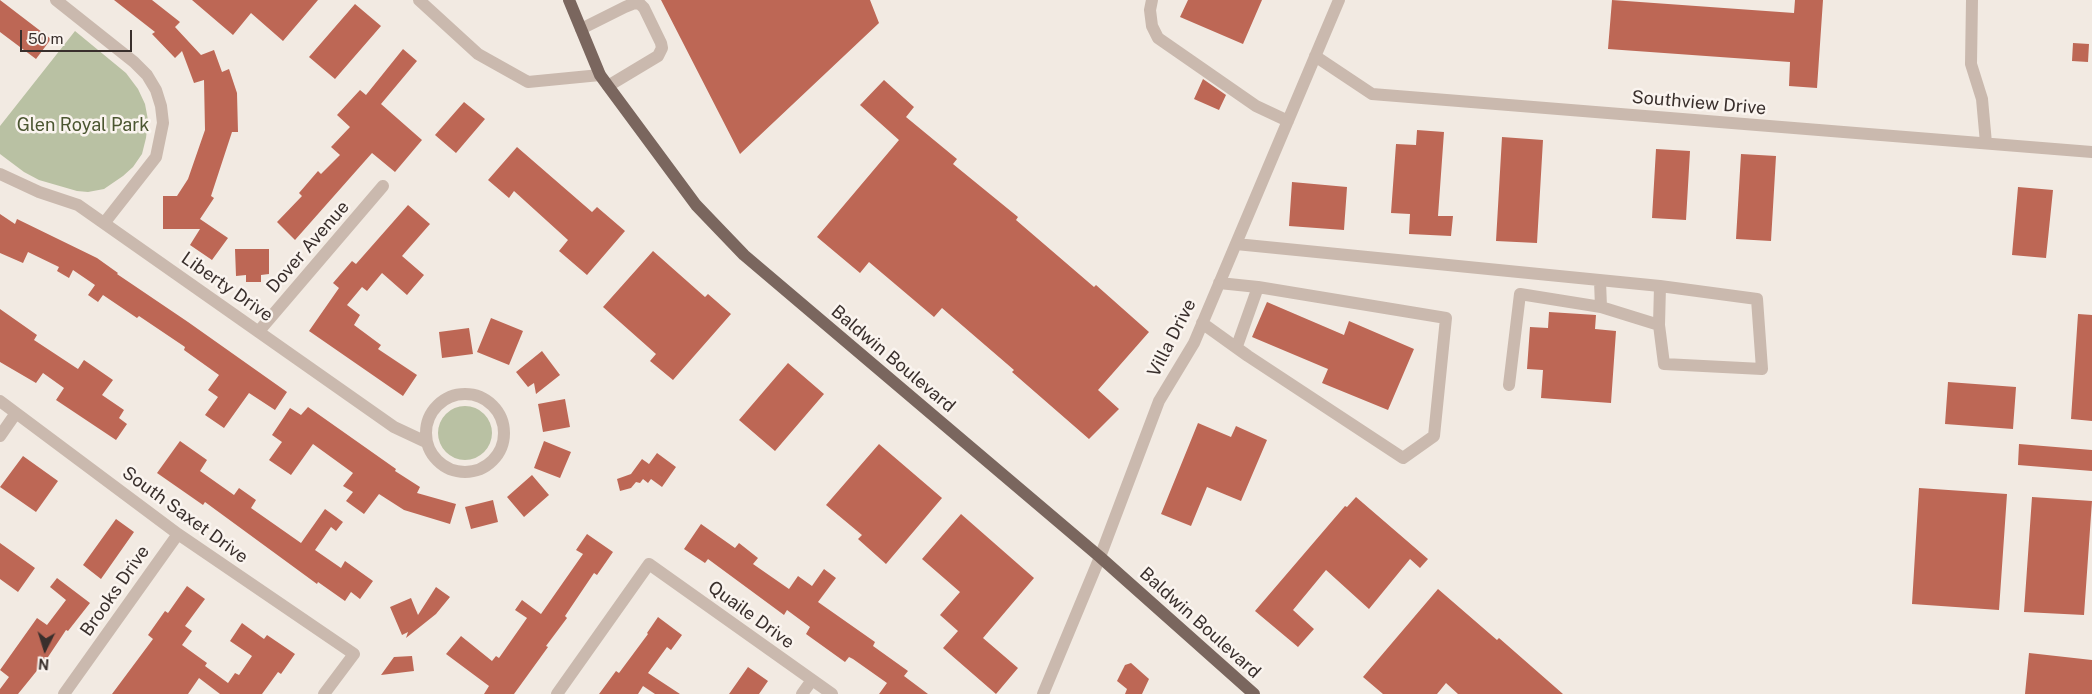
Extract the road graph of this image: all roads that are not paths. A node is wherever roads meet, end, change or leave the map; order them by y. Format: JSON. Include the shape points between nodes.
{"nodes":[{"id":1,"x":56,"y":0,"type":"edge"},
{"id":2,"x":419,"y":0,"type":"edge"},
{"id":3,"x":569,"y":0,"type":"edge"},
{"id":4,"x":1152,"y":0,"type":"edge"},
{"id":5,"x":1339,"y":0,"type":"edge"},
{"id":6,"x":1972,"y":0,"type":"edge"},
{"id":7,"x":581,"y":29,"type":"junction"},
{"id":8,"x":1315,"y":56,"type":"junction"},
{"id":9,"x":600,"y":74,"type":"junction"},
{"id":10,"x":608,"y":86,"type":"junction"},
{"id":11,"x":1288,"y":121,"type":"junction"},
{"id":12,"x":1986,"y":143,"type":"junction"},
{"id":13,"x":2092,"y":152,"type":"edge"},
{"id":14,"x":0,"y":174,"type":"edge"},
{"id":15,"x":383,"y":186,"type":"dead end"},
{"id":16,"x":105,"y":222,"type":"junction"},
{"id":17,"x":1236,"y":244,"type":"junction"},
{"id":18,"x":1521,"y":272,"type":"junction"},
{"id":19,"x":1600,"y":281,"type":"junction"},
{"id":20,"x":1219,"y":283,"type":"junction"},
{"id":21,"x":1660,"y":286,"type":"junction"},
{"id":22,"x":1258,"y":287,"type":"junction"},
{"id":23,"x":1520,"y":294,"type":"junction"},
{"id":24,"x":1601,"y":307,"type":"junction"},
{"id":25,"x":1202,"y":323,"type":"junction"},
{"id":26,"x":1659,"y":324,"type":"junction"},
{"id":27,"x":259,"y":331,"type":"junction"},
{"id":28,"x":1237,"y":346,"type":"junction"},
{"id":29,"x":1509,"y":385,"type":"dead end"},
{"id":30,"x":0,"y":401,"type":"edge"},
{"id":31,"x":16,"y":413,"type":"junction"},
{"id":32,"x":0,"y":436,"type":"edge"},
{"id":33,"x":426,"y":442,"type":"junction"},
{"id":34,"x":178,"y":534,"type":"junction"},
{"id":35,"x":1100,"y":557,"type":"junction"},
{"id":36,"x":812,"y":680,"type":"junction"},
{"id":37,"x":64,"y":694,"type":"edge"},
{"id":38,"x":324,"y":694,"type":"edge"},
{"id":39,"x":557,"y":694,"type":"edge"},
{"id":40,"x":802,"y":694,"type":"edge"},
{"id":41,"x":832,"y":694,"type":"edge"},
{"id":42,"x":1043,"y":694,"type":"edge"},
{"id":43,"x":1254,"y":694,"type":"edge"}],
"edges":[{"from":1,"to":16,"type":"street","via":[[147,75],[161,106],[163,123],[156,157]]},
{"from":2,"to":9,"type":"street","via":[[478,54],[528,82]]},
{"from":3,"to":7,"type":"main road","name":"Baldwin Boulevard"},
{"from":4,"to":11,"type":"street","via":[[1152,26],[1158,38],[1256,106]]},
{"from":5,"to":8,"type":"street","name":"Villa Drive"},
{"from":6,"to":12,"type":"street","via":[[1971,64],[1982,99]]},
{"from":7,"to":9,"type":"main road","name":"Baldwin Boulevard"},
{"from":7,"to":10,"type":"street","via":[[625,7],[640,4],[661,43],[658,56]]},
{"from":8,"to":11,"type":"street","name":"Villa Drive"},
{"from":8,"to":12,"type":"street","name":"Southview Drive","via":[[1372,94]]},
{"from":9,"to":10,"type":"main road","name":"Baldwin Boulevard"},
{"from":10,"to":35,"type":"main road","name":"Baldwin Boulevard","via":[[696,205],[744,256]]},
{"from":11,"to":17,"type":"street","name":"Villa Drive"},
{"from":12,"to":13,"type":"street","name":"Southview Drive"},
{"from":14,"to":16,"type":"street","name":"Liberty Drive","via":[[78,205]]},
{"from":15,"to":27,"type":"street","name":"Dover Avenue"},
{"from":16,"to":27,"type":"street","name":"Liberty Drive"},
{"from":17,"to":18,"type":"street"},
{"from":17,"to":20,"type":"street","name":"Villa Drive"},
{"from":18,"to":19,"type":"street"},
{"from":18,"to":23,"type":"street"},
{"from":19,"to":21,"type":"street"},
{"from":19,"to":24,"type":"street"},
{"from":20,"to":22,"type":"street"},
{"from":20,"to":25,"type":"street","name":"Villa Drive"},
{"from":21,"to":26,"type":"street"},
{"from":21,"to":26,"type":"street","via":[[1757,299],[1762,369],[1664,364]]},
{"from":22,"to":28,"type":"street"},
{"from":22,"to":28,"type":"street","via":[[1446,318],[1434,436],[1403,458]]},
{"from":23,"to":24,"type":"street"},
{"from":23,"to":29,"type":"street"},
{"from":24,"to":26,"type":"street"},
{"from":25,"to":28,"type":"street"},
{"from":25,"to":35,"type":"street","name":"Villa Drive","via":[[1194,343],[1159,401]]},
{"from":27,"to":33,"type":"street","name":"Liberty Drive","via":[[394,428]]},
{"from":30,"to":31,"type":"street","name":"South Saxet Drive"},
{"from":31,"to":32,"type":"street"},
{"from":31,"to":34,"type":"street","name":"South Saxet Drive"},
{"from":33,"to":33,"type":"street","via":[[433,457],[445,468],[461,473],[478,471],[492,463],[502,450],[506,434],[502,418],[492,404],[478,396],[462,394],[446,399],[433,410],[426,425]]},
{"from":34,"to":37,"type":"street","name":"Brooks Drive"},
{"from":34,"to":38,"type":"street","name":"South Saxet Drive","via":[[354,654]]},
{"from":35,"to":42,"type":"street","name":"Villa Drive"},
{"from":35,"to":43,"type":"main road","name":"Baldwin Boulevard"},
{"from":36,"to":39,"type":"street","name":"Quaile Drive","via":[[649,564]]},
{"from":36,"to":40,"type":"street"},
{"from":36,"to":41,"type":"street","name":"Quaile Drive"}]}
